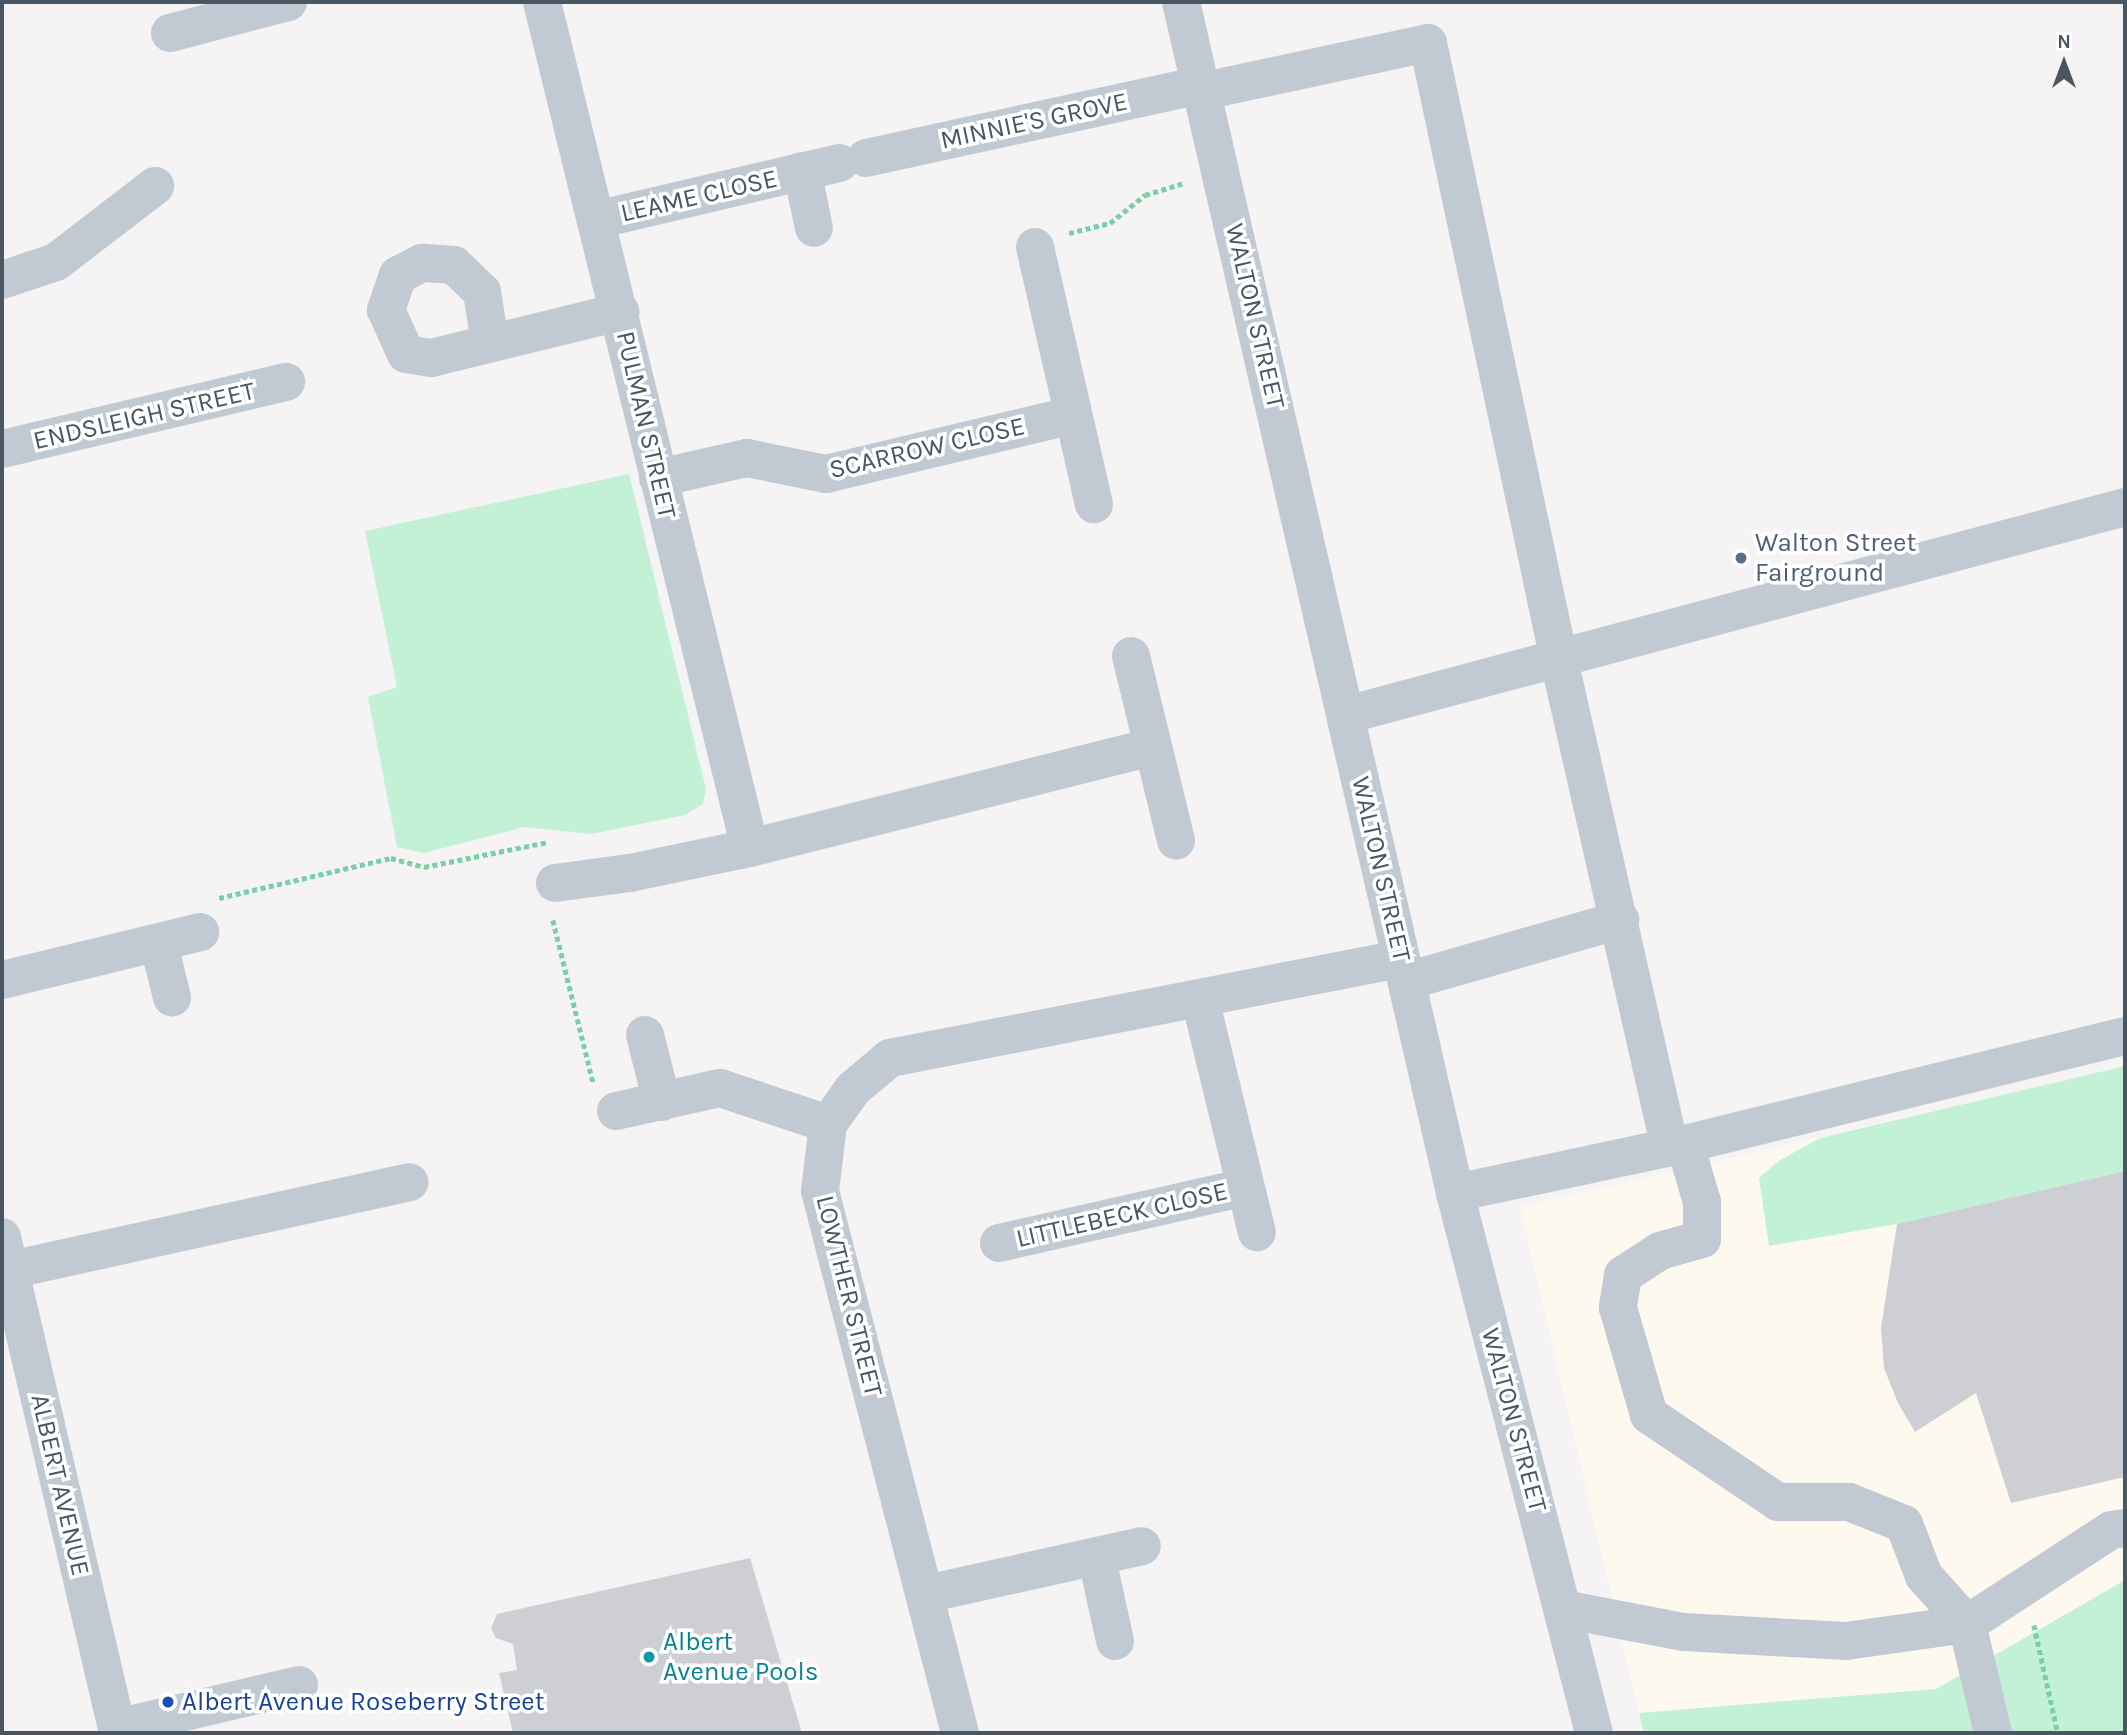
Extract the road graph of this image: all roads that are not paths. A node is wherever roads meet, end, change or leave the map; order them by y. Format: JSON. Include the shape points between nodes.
{"nodes":[{"id":1,"x":288,"y":2,"type":"edge"},
{"id":2,"x":541,"y":2,"type":"edge"},
{"id":3,"x":1181,"y":2,"type":"edge"},
{"id":4,"x":211,"y":10,"type":"edge"},
{"id":5,"x":170,"y":33,"type":"dead end"},
{"id":6,"x":1203,"y":88,"type":"junction"},
{"id":7,"x":853,"y":160,"type":"joint"},
{"id":8,"x":802,"y":171,"type":"junction"},
{"id":9,"x":155,"y":186,"type":"dead end"},
{"id":10,"x":596,"y":220,"type":"junction"},
{"id":11,"x":814,"y":228,"type":"dead end"},
{"id":12,"x":1035,"y":247,"type":"road end"},
{"id":13,"x":2,"y":280,"type":"edge"},
{"id":14,"x":620,"y":312,"type":"junction"},
{"id":15,"x":490,"y":343,"type":"dead end"},
{"id":16,"x":286,"y":382,"type":"dead end"},
{"id":17,"x":1073,"y":415,"type":"junction"},
{"id":18,"x":2,"y":449,"type":"edge"},
{"id":19,"x":659,"y":478,"type":"junction"},
{"id":20,"x":1094,"y":504,"type":"dead end"},
{"id":21,"x":2125,"y":507,"type":"edge"},
{"id":22,"x":1131,"y":656,"type":"dead end"},
{"id":23,"x":1559,"y":660,"type":"junction"},
{"id":24,"x":1346,"y":715,"type":"junction"},
{"id":25,"x":1153,"y":747,"type":"junction"},
{"id":26,"x":1176,"y":841,"type":"dead end"},
{"id":27,"x":750,"y":848,"type":"junction"},
{"id":28,"x":548,"y":885,"type":"road end"},
{"id":29,"x":1620,"y":920,"type":"junction"},
{"id":30,"x":200,"y":932,"type":"road end"},
{"id":31,"x":159,"y":945,"type":"junction"},
{"id":32,"x":1404,"y":970,"type":"junction"},
{"id":33,"x":2,"y":980,"type":"edge"},
{"id":34,"x":172,"y":997,"type":"dead end"},
{"id":35,"x":1200,"y":999,"type":"junction"},
{"id":36,"x":645,"y":1035,"type":"dead end"},
{"id":37,"x":2125,"y":1036,"type":"edge"},
{"id":38,"x":662,"y":1102,"type":"junction"},
{"id":39,"x":616,"y":1111,"type":"road end"},
{"id":40,"x":828,"y":1124,"type":"junction"},
{"id":41,"x":1678,"y":1145,"type":"junction"},
{"id":42,"x":409,"y":1182,"type":"dead end"},
{"id":43,"x":1245,"y":1187,"type":"junction"},
{"id":44,"x":1455,"y":1193,"type":"junction"},
{"id":45,"x":1257,"y":1232,"type":"dead end"},
{"id":46,"x":999,"y":1243,"type":"dead end"},
{"id":47,"x":6,"y":1253,"type":"edge"},
{"id":48,"x":2125,"y":1528,"type":"edge"},
{"id":49,"x":1142,"y":1546,"type":"dead end"},
{"id":50,"x":1097,"y":1559,"type":"junction"},
{"id":51,"x":926,"y":1594,"type":"junction"},
{"id":52,"x":1563,"y":1609,"type":"junction"},
{"id":53,"x":1967,"y":1625,"type":"junction"},
{"id":54,"x":1115,"y":1641,"type":"dead end"},
{"id":55,"x":299,"y":1685,"type":"dead end"},
{"id":56,"x":118,"y":1731,"type":"edge"},
{"id":57,"x":960,"y":1733,"type":"edge"},
{"id":58,"x":1594,"y":1733,"type":"edge"},
{"id":59,"x":1993,"y":1733,"type":"edge"}],
"edges":[{"from":1,"to":4,"type":"street"},
{"from":2,"to":10,"type":"street","name":"PULMAN STREET"},
{"from":3,"to":6,"type":"street","name":"WALTON STREET"},
{"from":4,"to":5,"type":"street"},
{"from":6,"to":7,"type":"street","name":"MINNIE'S GROVE"},
{"from":6,"to":23,"type":"street","name":"MINNIE'S GROVE","via":[[1428,43]]},
{"from":6,"to":24,"type":"street","name":"WALTON STREET"},
{"from":7,"to":8,"type":"street","name":"LEAME CLOSE"},
{"from":8,"to":10,"type":"street","name":"LEAME CLOSE"},
{"from":8,"to":11,"type":"street","name":"LEAME CLOSE"},
{"from":9,"to":13,"type":"street","via":[[56,262]]},
{"from":10,"to":14,"type":"street","name":"PULMAN STREET"},
{"from":12,"to":17,"type":"street"},
{"from":14,"to":15,"type":"street"},
{"from":14,"to":19,"type":"street","name":"PULMAN STREET"},
{"from":16,"to":18,"type":"street","name":"ENDSLEIGH STREET"},
{"from":17,"to":19,"type":"street","name":"SCARROW CLOSE","via":[[826,474],[747,458]]},
{"from":17,"to":20,"type":"street"},
{"from":19,"to":27,"type":"street","name":"PULMAN STREET"},
{"from":21,"to":23,"type":"street"},
{"from":22,"to":25,"type":"street"},
{"from":23,"to":24,"type":"street"},
{"from":23,"to":29,"type":"street"},
{"from":24,"to":32,"type":"street","name":"WALTON STREET"},
{"from":25,"to":26,"type":"street"},
{"from":25,"to":27,"type":"street"},
{"from":27,"to":28,"type":"street"},
{"from":29,"to":32,"type":"street","name":"LOWTHER STREET"},
{"from":29,"to":41,"type":"street"},
{"from":30,"to":31,"type":"street"},
{"from":31,"to":33,"type":"street"},
{"from":31,"to":34,"type":"street"},
{"from":32,"to":35,"type":"street","name":"LOWTHER STREET"},
{"from":32,"to":44,"type":"street","name":"WALTON STREET"},
{"from":35,"to":40,"type":"street","name":"LOWTHER STREET","via":[[890,1058],[853,1089]]},
{"from":35,"to":43,"type":"street","name":"LITTLEBECK CLOSE"},
{"from":36,"to":38,"type":"street"},
{"from":37,"to":41,"type":"street"},
{"from":38,"to":39,"type":"street"},
{"from":38,"to":40,"type":"street","via":[[720,1087]]},
{"from":40,"to":51,"type":"street","name":"LOWTHER STREET","via":[[820,1191]]},
{"from":41,"to":44,"type":"street"},
{"from":41,"to":53,"type":"street","via":[[1702,1202],[1702,1239],[1660,1251],[1623,1275],[1618,1308],[1649,1415],[1779,1502],[1849,1502],[1904,1524],[1924,1576]]},
{"from":42,"to":47,"type":"street"},
{"from":43,"to":45,"type":"street","name":"LITTLEBECK CLOSE"},
{"from":43,"to":46,"type":"street","name":"LITTLEBECK CLOSE"},
{"from":44,"to":52,"type":"street","name":"WALTON STREET"},
{"from":47,"to":56,"type":"street","name":"ALBERT AVENUE"},
{"from":48,"to":53,"type":"street","via":[[2111,1531]]},
{"from":49,"to":50,"type":"street"},
{"from":50,"to":51,"type":"street"},
{"from":50,"to":54,"type":"street"},
{"from":51,"to":57,"type":"street","name":"LOWTHER STREET"},
{"from":52,"to":53,"type":"street","via":[[1684,1632],[1846,1641]]},
{"from":52,"to":58,"type":"street","name":"WALTON STREET"},
{"from":53,"to":59,"type":"street"},
{"from":55,"to":56,"type":"street"}]}
